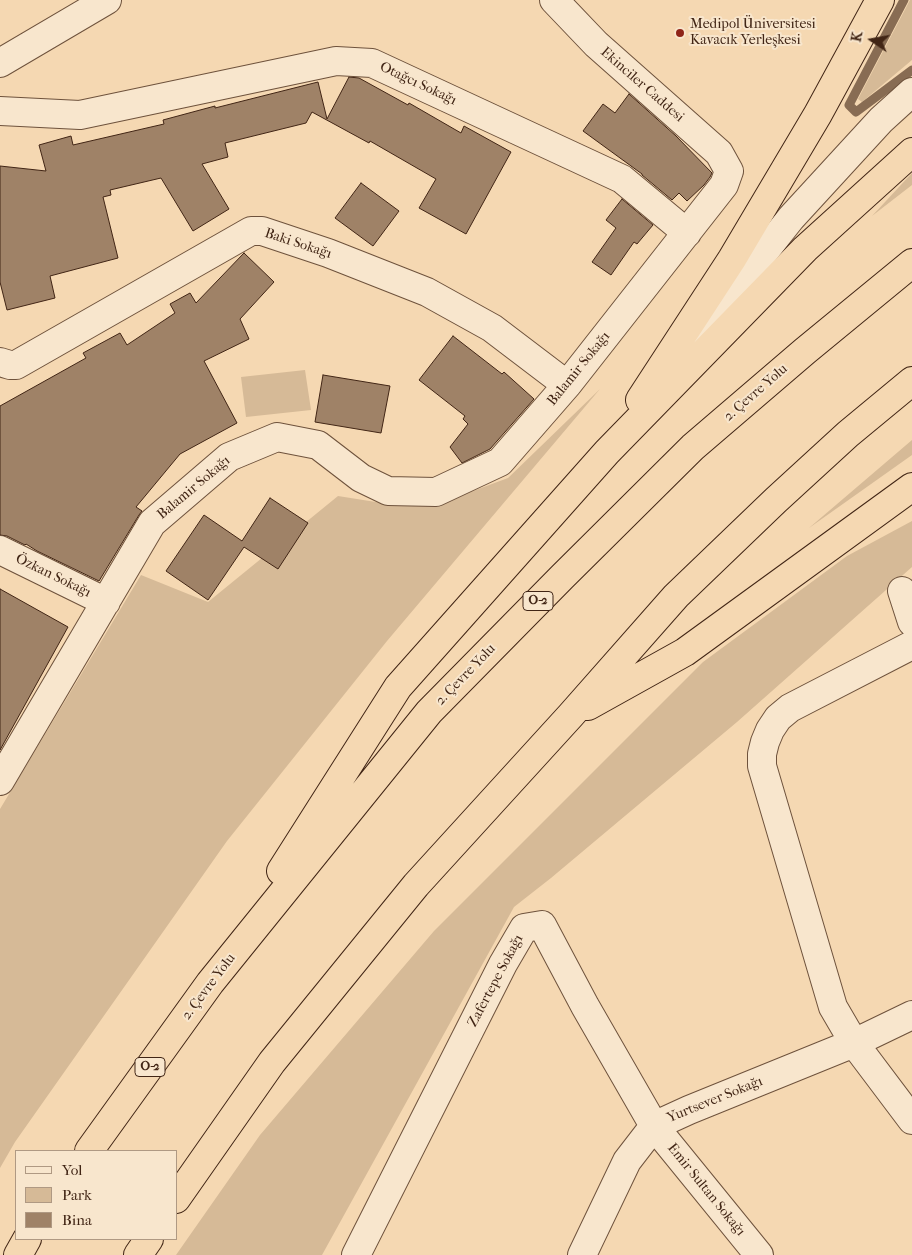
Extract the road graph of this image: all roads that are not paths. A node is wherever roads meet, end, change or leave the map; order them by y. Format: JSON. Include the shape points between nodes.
{"nodes":[{"id":1,"x":107,"y":0,"type":"edge"},
{"id":2,"x":554,"y":0,"type":"edge"},
{"id":3,"x":880,"y":0,"type":"edge"},
{"id":4,"x":0,"y":64,"type":"edge"},
{"id":5,"x":912,"y":92,"type":"edge"},
{"id":6,"x":0,"y":111,"type":"edge"},
{"id":7,"x":912,"y":152,"type":"edge"},
{"id":8,"x":729,"y":171,"type":"joint"},
{"id":9,"x":687,"y":233,"type":"junction"},
{"id":10,"x":912,"y":263,"type":"edge"},
{"id":11,"x":0,"y":362,"type":"edge"},
{"id":12,"x":912,"y":381,"type":"edge"},
{"id":13,"x":567,"y":385,"type":"junction"},
{"id":14,"x":607,"y":452,"type":"junction"},
{"id":15,"x":912,"y":487,"type":"edge"},
{"id":16,"x":0,"y":550,"type":"edge"},
{"id":17,"x":902,"y":591,"type":"dead end"},
{"id":18,"x":106,"y":602,"type":"junction"},
{"id":19,"x":912,"y":622,"type":"edge"},
{"id":20,"x":912,"y":645,"type":"edge"},
{"id":21,"x":571,"y":715,"type":"junction"},
{"id":22,"x":3,"y":771,"type":"edge"},
{"id":23,"x":210,"y":983,"type":"junction"},
{"id":24,"x":912,"y":1015,"type":"edge"},
{"id":25,"x":854,"y":1043,"type":"junction"},
{"id":26,"x":912,"y":1120,"type":"edge"},
{"id":27,"x":654,"y":1126,"type":"junction"},
{"id":28,"x":90,"y":1150,"type":"edge"},
{"id":29,"x":178,"y":1196,"type":"edge"},
{"id":30,"x":26,"y":1240,"type":"edge"},
{"id":31,"x":148,"y":1240,"type":"edge"},
{"id":32,"x":18,"y":1255,"type":"edge"},
{"id":33,"x":138,"y":1255,"type":"edge"},
{"id":34,"x":356,"y":1255,"type":"edge"},
{"id":35,"x":582,"y":1255,"type":"edge"},
{"id":36,"x":759,"y":1255,"type":"edge"}],
"edges":[{"from":1,"to":4,"type":"street"},
{"from":2,"to":8,"type":"street","name":"Ekinciler Caddesi","via":[[596,44],[719,153]]},
{"from":3,"to":14,"type":"highway","via":[[818,114],[732,259]]},
{"from":5,"to":14,"type":"street","via":[[881,120],[791,218]]},
{"from":6,"to":9,"type":"street","name":"Otağcı Sokağı","via":[[80,115],[336,60],[372,63],[622,179]]},
{"from":7,"to":14,"type":"highway","via":[[805,249]]},
{"from":8,"to":9,"type":"street","name":"Balamir Sokağı","via":[[724,186]]},
{"from":9,"to":13,"type":"street","name":"Balamir Sokağı"},
{"from":10,"to":23,"type":"highway","name":"2. Çevre Yolu","number":"O-2","via":[[693,447],[429,712]]},
{"from":11,"to":13,"type":"street","name":"Baki Sokağı","via":[[16,365],[251,231],[262,231],[427,292],[492,328]]},
{"from":12,"to":21,"type":"highway","via":[[841,441],[676,596]]},
{"from":13,"to":18,"type":"street","name":"Balamir Sokağı","via":[[500,462],[436,492],[388,491],[361,478],[318,445],[278,437],[229,457],[152,523]]},
{"from":14,"to":23,"type":"highway","via":[[398,687]]},
{"from":15,"to":21,"type":"highway","via":[[685,652]]},
{"from":16,"to":18,"type":"street","name":"Özkan Sokağı"},
{"from":17,"to":19,"type":"street"},
{"from":18,"to":22,"type":"street","name":"Balamir Sokağı"},
{"from":20,"to":25,"type":"street","via":[[790,708],[770,730],[762,754],[762,766],[833,1007]]},
{"from":21,"to":29,"type":"highway","via":[[409,893],[272,1062]]},
{"from":23,"to":28,"type":"highway","name":"2. Çevre Yolu","number":"O-2"},
{"from":24,"to":25,"type":"street","name":"Yurtsever Sokağı"},
{"from":25,"to":26,"type":"street"},
{"from":25,"to":27,"type":"street","name":"Yurtsever Sokağı"},
{"from":27,"to":34,"type":"street","name":"Zafertepe Sokağı","via":[[542,925],[524,928]]},
{"from":27,"to":35,"type":"street","name":"Yurtsever Sokağı","via":[[627,1161]]},
{"from":27,"to":36,"type":"street","name":"Emir Sultan Sokağı"},
{"from":30,"to":32,"type":"highway"},
{"from":31,"to":33,"type":"highway"}]}
